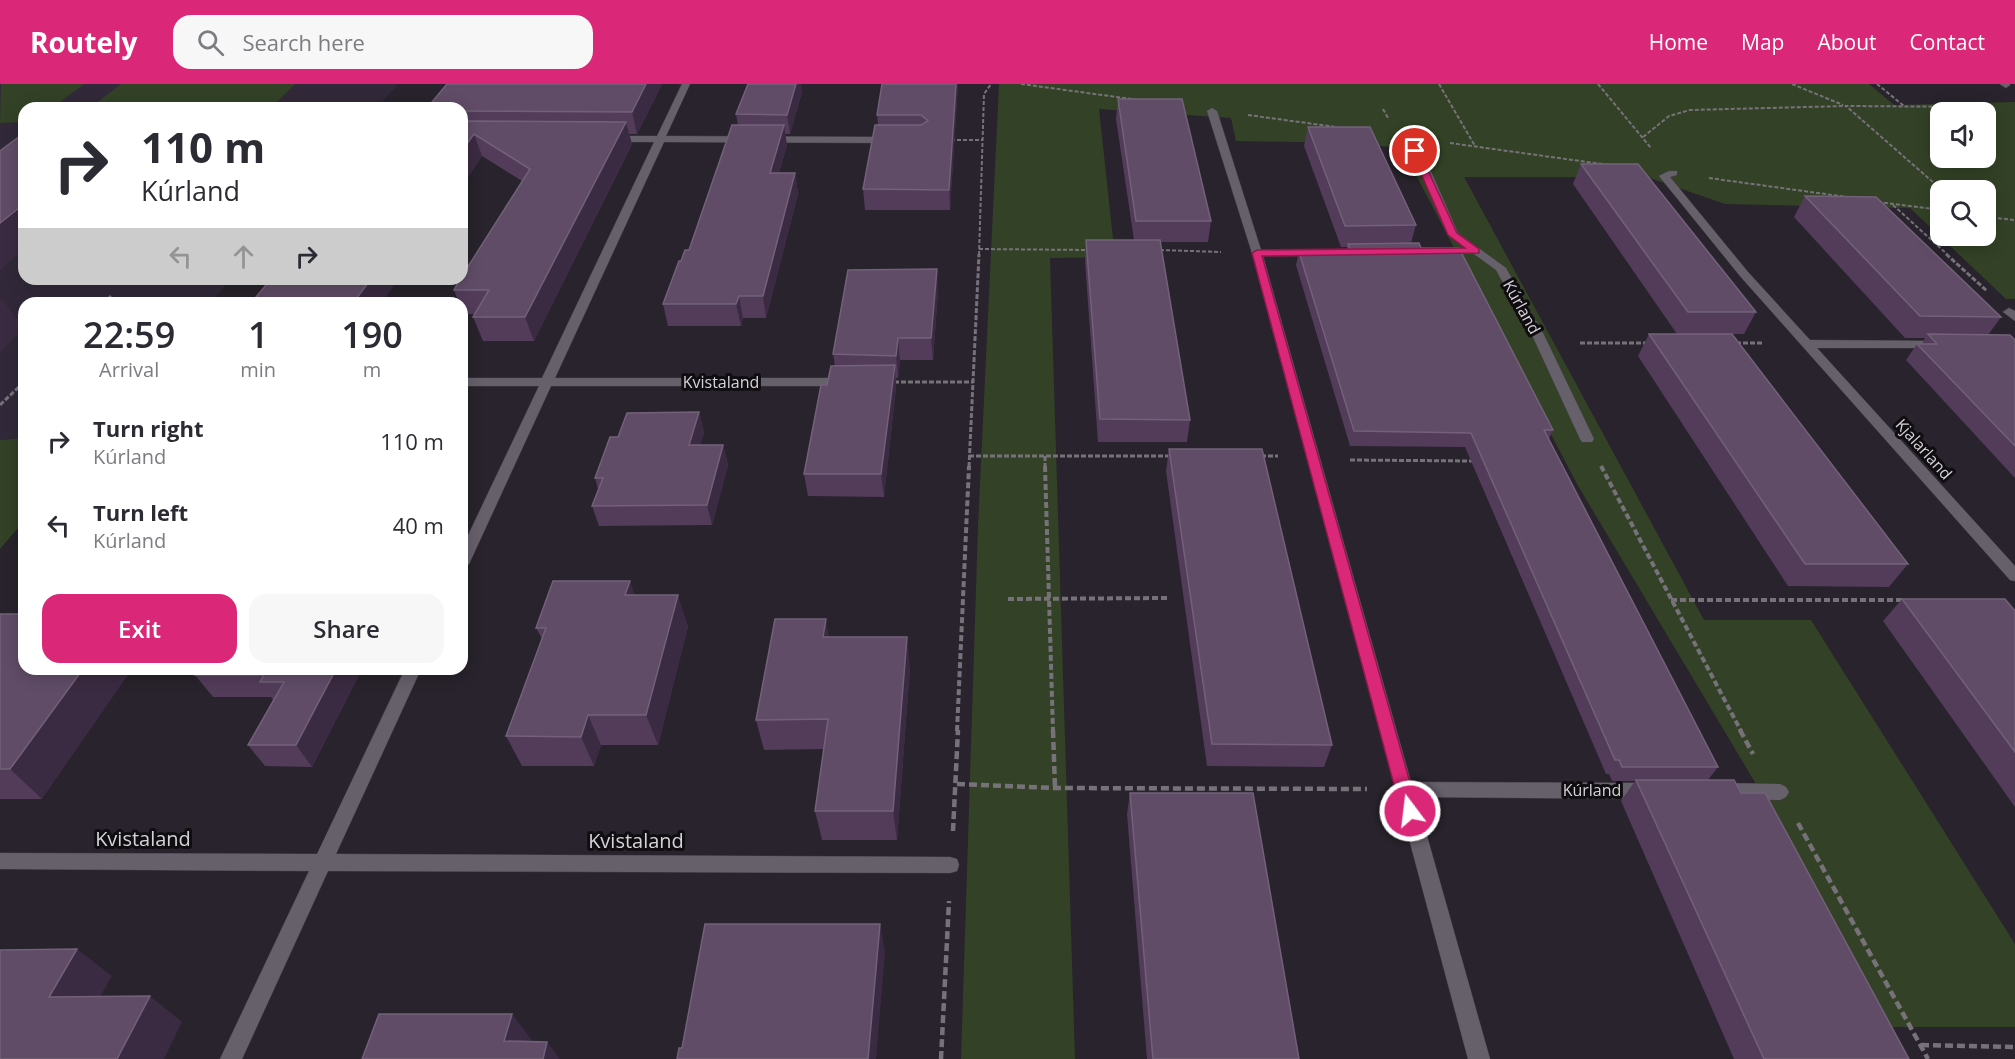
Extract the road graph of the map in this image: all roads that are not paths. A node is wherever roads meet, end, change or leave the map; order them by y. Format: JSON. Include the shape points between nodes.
{"nodes":[{"id":1,"x":686,"y":84,"type":"edge"},
{"id":2,"x":1212,"y":111,"type":"dead end"},
{"id":3,"x":1411,"y":137,"type":"road end"},
{"id":4,"x":603,"y":139,"type":"edge"},
{"id":5,"x":662,"y":139,"type":"junction"},
{"id":6,"x":922,"y":140,"type":"edge"},
{"id":7,"x":1672,"y":173,"type":"road end"},
{"id":8,"x":1476,"y":251,"type":"junction"},
{"id":9,"x":1326,"y":252,"type":"edge"},
{"id":10,"x":1455,"y":252,"type":"edge"},
{"id":11,"x":1257,"y":253,"type":"junction"},
{"id":12,"x":1808,"y":344,"type":"junction"},
{"id":13,"x":1946,"y":344,"type":"edge"},
{"id":14,"x":468,"y":382,"type":"edge"},
{"id":15,"x":548,"y":382,"type":"junction"},
{"id":16,"x":894,"y":382,"type":"edge"},
{"id":17,"x":1587,"y":439,"type":"road end"},
{"id":18,"x":468,"y":551,"type":"edge"},
{"id":19,"x":2015,"y":576,"type":"edge"},
{"id":20,"x":410,"y":675,"type":"edge"},
{"id":21,"x":1403,"y":789,"type":"junction"},
{"id":22,"x":1665,"y":791,"type":"edge"},
{"id":23,"x":1701,"y":791,"type":"edge"},
{"id":24,"x":1780,"y":792,"type":"road end"},
{"id":25,"x":0,"y":861,"type":"edge"},
{"id":26,"x":322,"y":862,"type":"junction"},
{"id":27,"x":950,"y":865,"type":"road end"},
{"id":28,"x":231,"y":1059,"type":"edge"},
{"id":29,"x":1479,"y":1059,"type":"edge"}],
"edges":[{"from":1,"to":5,"type":"street"},
{"from":2,"to":11,"type":"street"},
{"from":3,"to":8,"type":"street","name":"Kúrland","via":[[1453,235]]},
{"from":4,"to":5,"type":"street"},
{"from":5,"to":6,"type":"street"},
{"from":5,"to":15,"type":"street"},
{"from":7,"to":12,"type":"street","name":"Kjalarland","via":[[1665,176],[1744,274]]},
{"from":8,"to":10,"type":"street"},
{"from":8,"to":17,"type":"street","name":"Kúrland","via":[[1500,268]]},
{"from":9,"to":11,"type":"street"},
{"from":11,"to":21,"type":"street"},
{"from":12,"to":13,"type":"street"},
{"from":12,"to":19,"type":"street","name":"Kjalarland"},
{"from":14,"to":15,"type":"street","name":"Kvistaland"},
{"from":15,"to":16,"type":"street","name":"Kvistaland"},
{"from":15,"to":18,"type":"street"},
{"from":20,"to":26,"type":"street"},
{"from":21,"to":22,"type":"street","name":"Kúrland"},
{"from":21,"to":29,"type":"street"},
{"from":23,"to":24,"type":"street"},
{"from":25,"to":26,"type":"street","name":"Kvistaland"},
{"from":26,"to":27,"type":"street","name":"Kvistaland"},
{"from":26,"to":28,"type":"street"}]}
